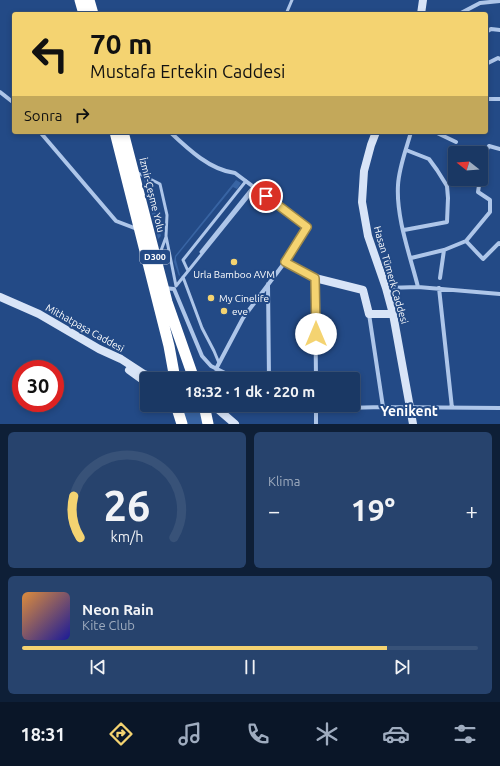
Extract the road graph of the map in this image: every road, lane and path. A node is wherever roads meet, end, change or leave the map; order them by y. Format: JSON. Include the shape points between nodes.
{"nodes":[{"id":1,"x":80,"y":0,"type":"edge"},
{"id":2,"x":90,"y":0,"type":"edge"},
{"id":3,"x":292,"y":0,"type":"edge"},
{"id":4,"x":423,"y":0,"type":"edge"},
{"id":5,"x":500,"y":1,"type":"edge"},
{"id":6,"x":83,"y":12,"type":"edge"},
{"id":7,"x":93,"y":12,"type":"edge"},
{"id":8,"x":287,"y":12,"type":"edge"},
{"id":9,"x":421,"y":12,"type":"edge"},
{"id":10,"x":463,"y":12,"type":"edge"},
{"id":11,"x":500,"y":30,"type":"edge"},
{"id":12,"x":488,"y":31,"type":"edge"},
{"id":13,"x":500,"y":59,"type":"edge"},
{"id":14,"x":488,"y":63,"type":"edge"},
{"id":15,"x":0,"y":92,"type":"edge"},
{"id":16,"x":488,"y":99,"type":"edge"},
{"id":17,"x":500,"y":99,"type":"edge"},
{"id":18,"x":12,"y":101,"type":"edge"},
{"id":19,"x":42,"y":134,"type":"edge"},
{"id":20,"x":116,"y":134,"type":"edge"},
{"id":21,"x":124,"y":134,"type":"edge"},
{"id":22,"x":172,"y":134,"type":"edge"},
{"id":23,"x":375,"y":134,"type":"edge"},
{"id":24,"x":410,"y":134,"type":"edge"},
{"id":25,"x":439,"y":134,"type":"edge"},
{"id":26,"x":456,"y":142,"type":"dead end"},
{"id":27,"x":488,"y":148,"type":"edge"},
{"id":28,"x":500,"y":149,"type":"edge"},
{"id":29,"x":406,"y":150,"type":"junction"},
{"id":30,"x":134,"y":171,"type":"junction"},
{"id":31,"x":246,"y":181,"type":"junction"},
{"id":32,"x":479,"y":186,"type":"edge"},
{"id":33,"x":254,"y":187,"type":"junction"},
{"id":34,"x":140,"y":230,"type":"junction"},
{"id":35,"x":404,"y":230,"type":"junction"},
{"id":36,"x":166,"y":236,"type":"junction"},
{"id":37,"x":466,"y":241,"type":"junction"},
{"id":38,"x":500,"y":244,"type":"edge"},
{"id":39,"x":444,"y":250,"type":"junction"},
{"id":40,"x":410,"y":258,"type":"junction"},
{"id":41,"x":157,"y":261,"type":"junction"},
{"id":42,"x":285,"y":262,"type":"junction"},
{"id":43,"x":188,"y":270,"type":"junction"},
{"id":44,"x":183,"y":277,"type":"junction"},
{"id":45,"x":315,"y":278,"type":"junction"},
{"id":46,"x":440,"y":278,"type":"dead end"},
{"id":47,"x":268,"y":284,"type":"junction"},
{"id":48,"x":418,"y":287,"type":"junction"},
{"id":49,"x":171,"y":288,"type":"junction"},
{"id":50,"x":386,"y":288,"type":"junction"},
{"id":51,"x":439,"y":288,"type":"junction"},
{"id":52,"x":500,"y":294,"type":"edge"},
{"id":53,"x":0,"y":297,"type":"edge"},
{"id":54,"x":369,"y":314,"type":"junction"},
{"id":55,"x":393,"y":314,"type":"junction"},
{"id":56,"x":99,"y":349,"type":"junction"},
{"id":57,"x":220,"y":363,"type":"junction"},
{"id":58,"x":216,"y":369,"type":"junction"},
{"id":59,"x":141,"y":372,"type":"edge"},
{"id":60,"x":172,"y":372,"type":"edge"},
{"id":61,"x":191,"y":372,"type":"edge"},
{"id":62,"x":222,"y":372,"type":"edge"},
{"id":63,"x":269,"y":372,"type":"edge"},
{"id":64,"x":316,"y":372,"type":"edge"},
{"id":65,"x":140,"y":378,"type":"edge"},
{"id":66,"x":360,"y":407,"type":"edge"},
{"id":67,"x":383,"y":407,"type":"junction"},
{"id":68,"x":410,"y":408,"type":"junction"},
{"id":69,"x":452,"y":408,"type":"junction"},
{"id":70,"x":500,"y":408,"type":"edge"},
{"id":71,"x":178,"y":412,"type":"edge"},
{"id":72,"x":205,"y":412,"type":"edge"},
{"id":73,"x":221,"y":412,"type":"edge"},
{"id":74,"x":316,"y":412,"type":"edge"},
{"id":75,"x":182,"y":424,"type":"edge"},
{"id":76,"x":208,"y":424,"type":"edge"},
{"id":77,"x":235,"y":424,"type":"edge"},
{"id":78,"x":316,"y":424,"type":"edge"},
{"id":79,"x":413,"y":424,"type":"edge"}],
"edges":[{"from":1,"to":6,"type":"highway"},
{"from":2,"to":7,"type":"highway"},
{"from":3,"to":8,"type":"lane"},
{"from":4,"to":9,"type":"street"},
{"from":5,"to":10,"type":"street","via":[[480,3]]},
{"from":11,"to":12,"type":"street"},
{"from":13,"to":14,"type":"street"},
{"from":15,"to":18,"type":"street"},
{"from":16,"to":17,"type":"street"},
{"from":19,"to":34,"type":"street","via":[[116,221]]},
{"from":20,"to":34,"type":"highway","name":"İzmir-Çeşme Yolu","number":"D300"},
{"from":21,"to":30,"type":"highway","name":"İzmir-Çeşme Yolu","number":"D300"},
{"from":22,"to":31,"type":"street","via":[[197,156],[226,172],[235,173]]},
{"from":23,"to":50,"type":"street","name":"Hasan Tümerk Caddesi","via":[[364,171],[362,202],[368,236]]},
{"from":24,"to":29,"type":"street"},
{"from":25,"to":26,"type":"street"},
{"from":27,"to":28,"type":"street"},
{"from":29,"to":35,"type":"street","via":[[400,165],[398,186]]},
{"from":29,"to":35,"type":"street","via":[[429,159],[437,170],[447,186],[448,212],[447,222]]},
{"from":30,"to":36,"type":"lane","via":[[160,184],[167,215]]},
{"from":30,"to":41,"type":"highway","name":"İzmir-Çeşme Yolu","number":"D300"},
{"from":31,"to":33,"type":"street"},
{"from":31,"to":43,"type":"lane","via":[[183,260]]},
{"from":32,"to":37,"type":"street","via":[[478,192],[490,200],[490,212]]},
{"from":33,"to":42,"type":"street","via":[[307,227]]},
{"from":33,"to":43,"type":"lane"},
{"from":34,"to":60,"type":"highway","name":"İzmir-Çeşme Yolu","number":"D300","via":[[169,346]]},
{"from":35,"to":40,"type":"street"},
{"from":36,"to":41,"type":"lane"},
{"from":36,"to":49,"type":"lane"},
{"from":37,"to":38,"type":"street","via":[[483,259]]},
{"from":37,"to":39,"type":"street"},
{"from":39,"to":40,"type":"street"},
{"from":39,"to":46,"type":"street"},
{"from":40,"to":48,"type":"street"},
{"from":41,"to":49,"type":"highway","name":"İzmir-Çeşme Yolu","number":"D300"},
{"from":42,"to":45,"type":"street"},
{"from":42,"to":47,"type":"street"},
{"from":43,"to":44,"type":"lane"},
{"from":44,"to":49,"type":"lane"},
{"from":44,"to":57,"type":"lane","via":[[202,328]]},
{"from":45,"to":54,"type":"street","via":[[363,290]]},
{"from":45,"to":64,"type":"street"},
{"from":47,"to":57,"type":"street","via":[[243,318]]},
{"from":47,"to":63,"type":"street"},
{"from":48,"to":50,"type":"street"},
{"from":48,"to":51,"type":"street"},
{"from":49,"to":58,"type":"street","via":[[202,356]]},
{"from":49,"to":61,"type":"highway","name":"İzmir-Çeşme Yolu","number":"D300","via":[[181,345]]},
{"from":50,"to":55,"type":"street","name":"Hasan Tümerk Caddesi"},
{"from":51,"to":52,"type":"street"},
{"from":51,"to":69,"type":"street"},
{"from":53,"to":56,"type":"street","name":"Mithatpaşa Caddesi","via":[[39,314]]},
{"from":54,"to":55,"type":"street"},
{"from":54,"to":67,"type":"street"},
{"from":55,"to":68,"type":"street","name":"Hasan Tümerk Caddesi"},
{"from":56,"to":59,"type":"street","name":"Mithatpaşa Caddesi"},
{"from":56,"to":65,"type":"street"},
{"from":57,"to":58,"type":"street"},
{"from":58,"to":62,"type":"street"},
{"from":66,"to":67,"type":"street"},
{"from":67,"to":68,"type":"street"},
{"from":68,"to":69,"type":"street"},
{"from":68,"to":79,"type":"street","name":"Hasan Tümerk Caddesi"},
{"from":69,"to":70,"type":"street"},
{"from":71,"to":75,"type":"highway"},
{"from":72,"to":76,"type":"highway"},
{"from":73,"to":77,"type":"street"},
{"from":74,"to":78,"type":"street"}]}
